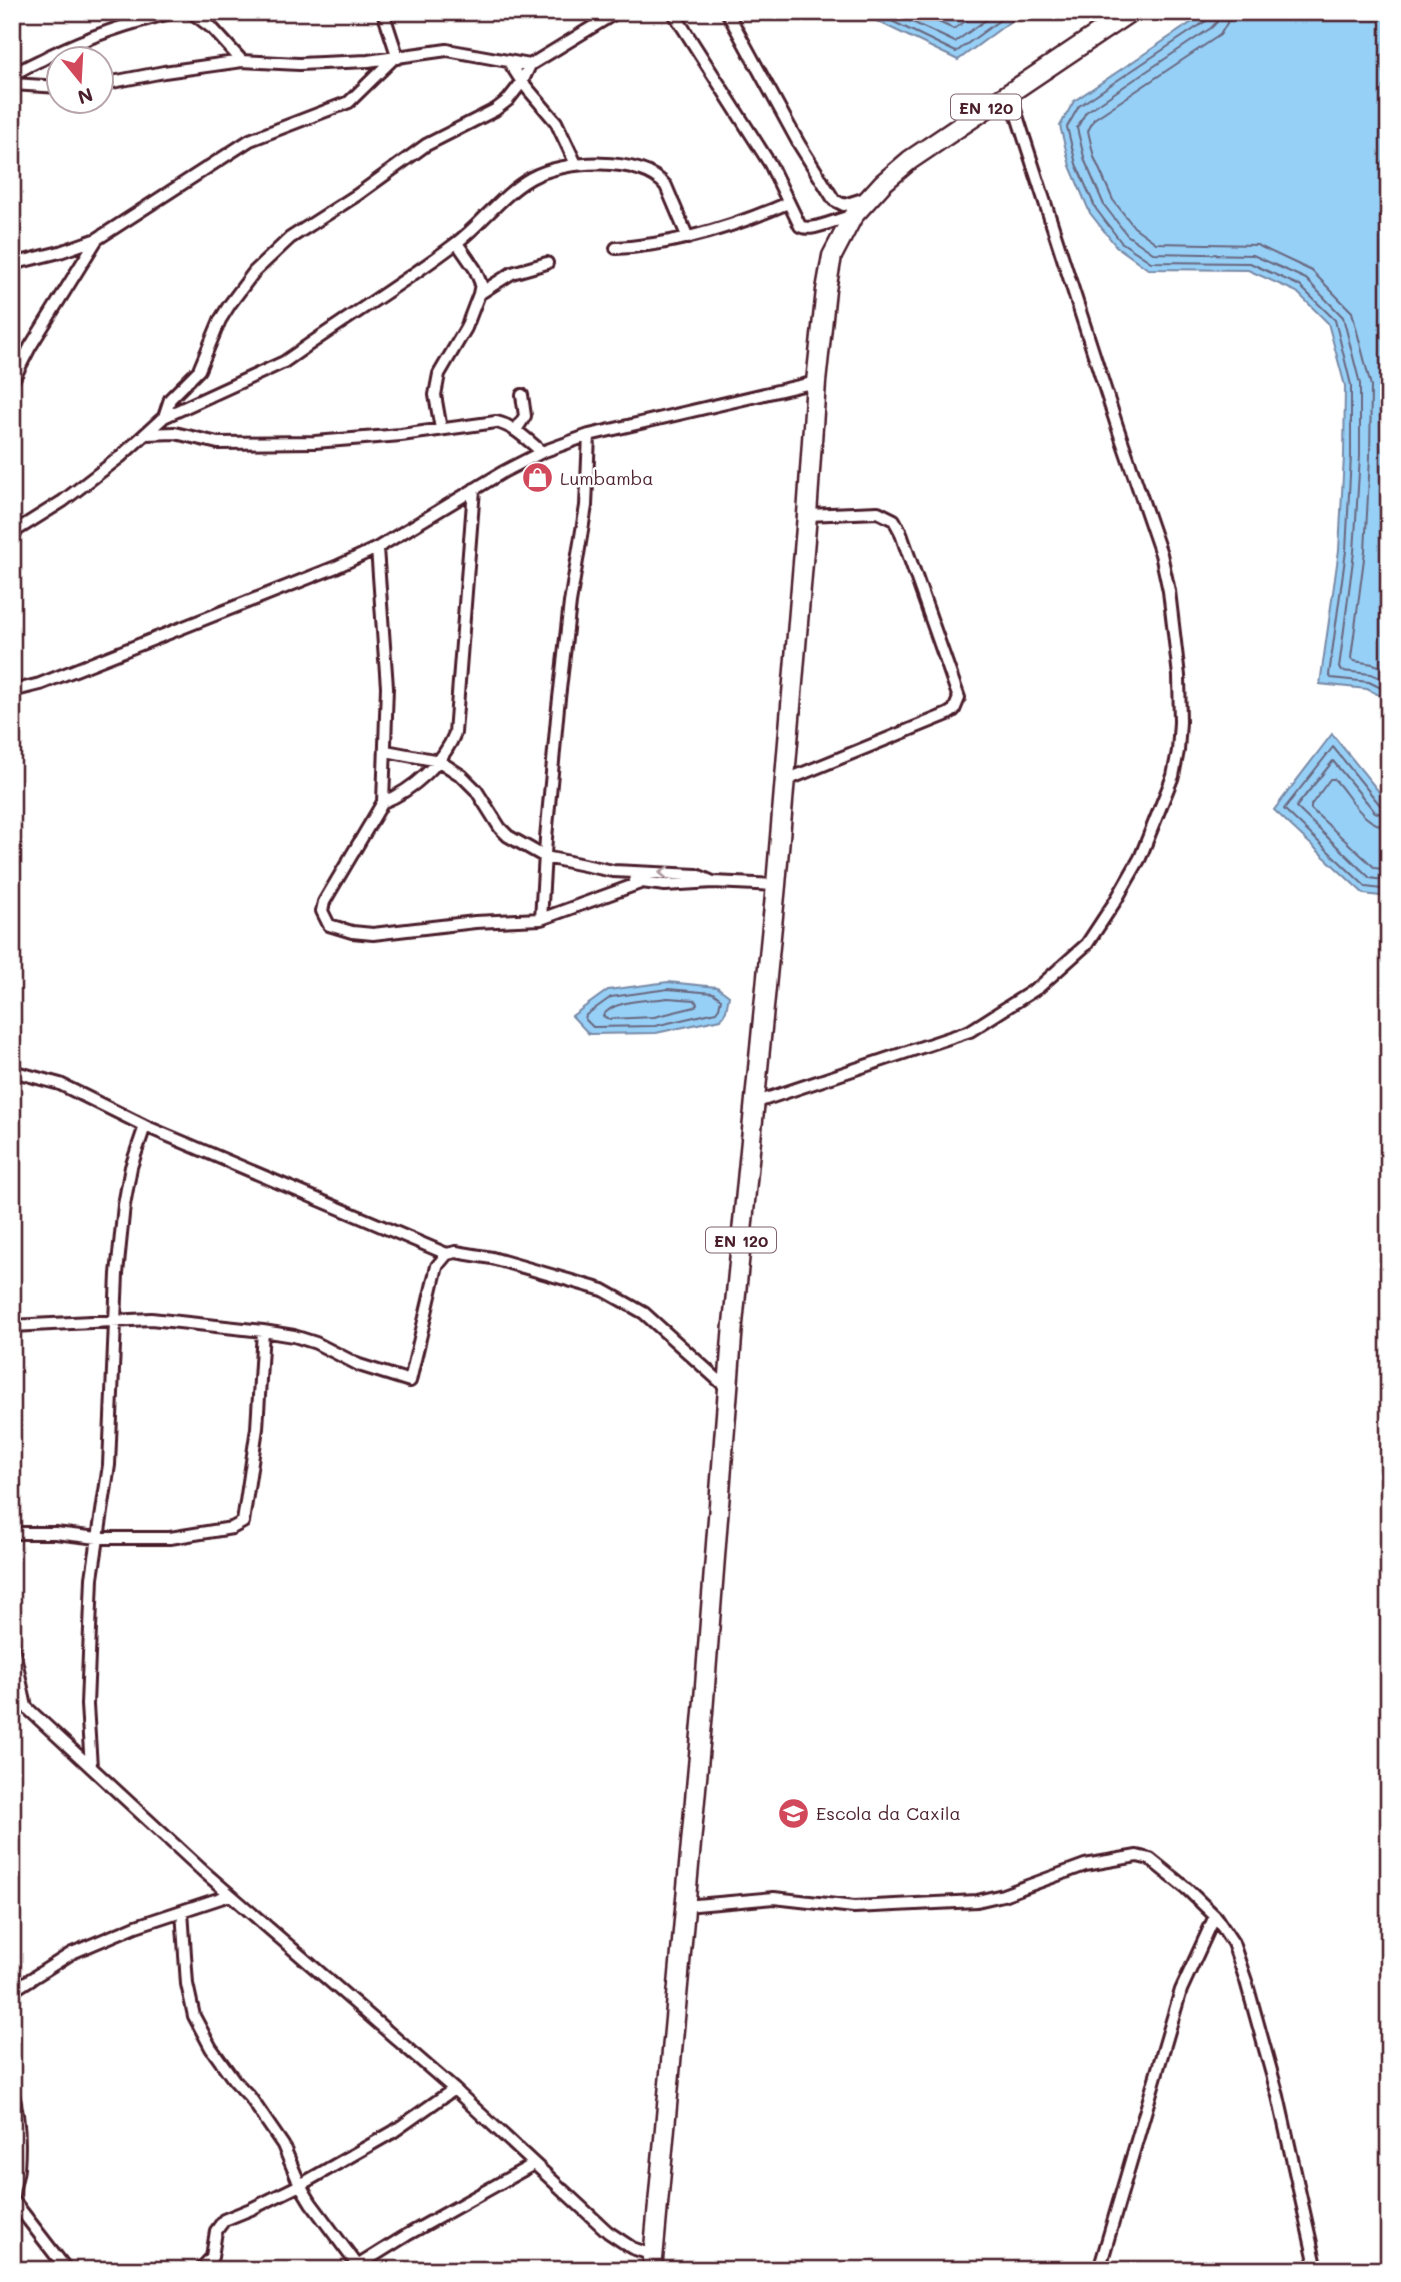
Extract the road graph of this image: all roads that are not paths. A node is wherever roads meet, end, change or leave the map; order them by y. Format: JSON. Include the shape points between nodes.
{"nodes":[{"id":1,"x":175,"y":12,"type":"edge"},
{"id":2,"x":191,"y":12,"type":"edge"},
{"id":3,"x":383,"y":12,"type":"edge"},
{"id":4,"x":617,"y":12,"type":"edge"},
{"id":5,"x":673,"y":12,"type":"edge"},
{"id":6,"x":727,"y":12,"type":"edge"},
{"id":7,"x":1130,"y":12,"type":"edge"},
{"id":8,"x":396,"y":59,"type":"junction"},
{"id":9,"x":242,"y":61,"type":"junction"},
{"id":10,"x":509,"y":62,"type":"junction"},
{"id":11,"x":530,"y":65,"type":"junction"},
{"id":12,"x":12,"y":76,"type":"edge"},
{"id":13,"x":116,"y":81,"type":"edge"},
{"id":14,"x":522,"y":82,"type":"junction"},
{"id":15,"x":12,"y":84,"type":"edge"},
{"id":16,"x":46,"y":86,"type":"edge"},
{"id":17,"x":1009,"y":91,"type":"junction"},
{"id":18,"x":576,"y":164,"type":"junction"},
{"id":19,"x":869,"y":197,"type":"junction"},
{"id":20,"x":788,"y":203,"type":"junction"},
{"id":21,"x":853,"y":216,"type":"junction"},
{"id":22,"x":688,"y":238,"type":"junction"},
{"id":23,"x":97,"y":239,"type":"junction"},
{"id":24,"x":457,"y":243,"type":"junction"},
{"id":25,"x":616,"y":248,"type":"dead end"},
{"id":26,"x":547,"y":263,"type":"dead end"},
{"id":27,"x":12,"y":264,"type":"edge"},
{"id":28,"x":479,"y":295,"type":"junction"},
{"id":29,"x":12,"y":382,"type":"edge"},
{"id":30,"x":816,"y":382,"type":"junction"},
{"id":31,"x":522,"y":396,"type":"dead end"},
{"id":32,"x":164,"y":417,"type":"junction"},
{"id":33,"x":441,"y":429,"type":"junction"},
{"id":34,"x":516,"y":430,"type":"junction"},
{"id":35,"x":146,"y":434,"type":"junction"},
{"id":36,"x":589,"y":435,"type":"junction"},
{"id":37,"x":542,"y":452,"type":"junction"},
{"id":38,"x":474,"y":489,"type":"junction"},
{"id":39,"x":807,"y":515,"type":"junction"},
{"id":40,"x":12,"y":533,"type":"edge"},
{"id":41,"x":377,"y":548,"type":"junction"},
{"id":42,"x":12,"y":691,"type":"edge"},
{"id":43,"x":386,"y":751,"type":"junction"},
{"id":44,"x":439,"y":761,"type":"junction"},
{"id":45,"x":784,"y":781,"type":"junction"},
{"id":46,"x":383,"y":802,"type":"junction"},
{"id":47,"x":545,"y":857,"type":"junction"},
{"id":48,"x":613,"y":871,"type":"junction"},
{"id":49,"x":713,"y":882,"type":"junction"},
{"id":50,"x":640,"y":883,"type":"junction"},
{"id":51,"x":776,"y":885,"type":"junction"},
{"id":52,"x":541,"y":919,"type":"junction"},
{"id":53,"x":12,"y":1071,"type":"edge"},
{"id":54,"x":754,"y":1103,"type":"junction"},
{"id":55,"x":145,"y":1126,"type":"junction"},
{"id":56,"x":447,"y":1254,"type":"junction"},
{"id":57,"x":115,"y":1321,"type":"junction"},
{"id":58,"x":12,"y":1326,"type":"edge"},
{"id":59,"x":263,"y":1331,"type":"junction"},
{"id":60,"x":727,"y":1388,"type":"junction"},
{"id":61,"x":12,"y":1533,"type":"edge"},
{"id":62,"x":99,"y":1538,"type":"junction"},
{"id":63,"x":12,"y":1641,"type":"edge"},
{"id":64,"x":12,"y":1694,"type":"edge"},
{"id":65,"x":26,"y":1707,"type":"junction"},
{"id":66,"x":91,"y":1767,"type":"junction"},
{"id":67,"x":230,"y":1895,"type":"junction"},
{"id":68,"x":685,"y":1906,"type":"junction"},
{"id":69,"x":182,"y":1911,"type":"junction"},
{"id":70,"x":1215,"y":1916,"type":"junction"},
{"id":71,"x":12,"y":1991,"type":"edge"},
{"id":72,"x":454,"y":2089,"type":"junction"},
{"id":73,"x":12,"y":2091,"type":"edge"},
{"id":74,"x":15,"y":2146,"type":"edge"},
{"id":75,"x":534,"y":2164,"type":"junction"},
{"id":76,"x":300,"y":2185,"type":"junction"},
{"id":77,"x":653,"y":2263,"type":"edge"},
{"id":78,"x":357,"y":2268,"type":"edge"},
{"id":79,"x":67,"y":2270,"type":"edge"},
{"id":80,"x":200,"y":2270,"type":"edge"},
{"id":81,"x":1099,"y":2270,"type":"edge"},
{"id":82,"x":1317,"y":2270,"type":"edge"}],
"edges":[{"from":1,"to":12,"type":"street","via":[[109,31]]},
{"from":2,"to":9,"type":"street"},
{"from":3,"to":8,"type":"street"},
{"from":4,"to":11,"type":"street"},
{"from":5,"to":20,"type":"street","via":[[770,164]]},
{"from":6,"to":19,"type":"street","via":[[834,200],[844,205]]},
{"from":7,"to":17,"type":"main road","number":"EN 120"},
{"from":8,"to":9,"type":"street","via":[[299,64]]},
{"from":8,"to":10,"type":"street","via":[[447,50]]},
{"from":8,"to":23,"type":"street","via":[[349,102],[250,140]]},
{"from":9,"to":13,"type":"street"},
{"from":10,"to":11,"type":"street"},
{"from":10,"to":14,"type":"street"},
{"from":11,"to":14,"type":"street"},
{"from":14,"to":18,"type":"street","via":[[556,122]]},
{"from":14,"to":32,"type":"street","via":[[495,110],[409,156],[290,238],[254,272],[220,320],[199,370],[170,399]]},
{"from":15,"to":16,"type":"street"},
{"from":17,"to":19,"type":"main road","number":"EN 120","via":[[910,160]]},
{"from":17,"to":54,"type":"street","via":[[1161,554],[1179,676],[1180,722],[1173,776],[1140,858],[1116,900],[1087,944],[1039,987],[970,1031]]},
{"from":18,"to":22,"type":"street","via":[[616,165],[661,180]]},
{"from":18,"to":24,"type":"street","via":[[532,177]]},
{"from":19,"to":21,"type":"main road","number":"EN 120"},
{"from":20,"to":21,"type":"street","via":[[805,229]]},
{"from":20,"to":22,"type":"street"},
{"from":21,"to":30,"type":"main road","number":"EN 120","via":[[832,256]]},
{"from":22,"to":25,"type":"street"},
{"from":23,"to":27,"type":"street"},
{"from":23,"to":29,"type":"street"},
{"from":24,"to":28,"type":"street","via":[[475,269],[481,284]]},
{"from":24,"to":32,"type":"street","via":[[284,362]]},
{"from":26,"to":28,"type":"street","via":[[512,273]]},
{"from":28,"to":33,"type":"street","via":[[467,328],[439,374],[435,395]]},
{"from":30,"to":36,"type":"street"},
{"from":30,"to":39,"type":"main road","number":"EN 120"},
{"from":31,"to":34,"type":"street","via":[[525,416]]},
{"from":32,"to":35,"type":"street"},
{"from":33,"to":34,"type":"street","via":[[496,422]]},
{"from":33,"to":35,"type":"street","via":[[315,442],[218,443],[175,433]]},
{"from":34,"to":37,"type":"street"},
{"from":35,"to":40,"type":"street","via":[[63,501]]},
{"from":36,"to":37,"type":"street"},
{"from":36,"to":47,"type":"street","via":[[586,506],[568,616]]},
{"from":37,"to":38,"type":"street"},
{"from":38,"to":41,"type":"street"},
{"from":38,"to":44,"type":"street","via":[[455,733]]},
{"from":39,"to":45,"type":"main road","number":"EN 120"},
{"from":39,"to":45,"type":"street","via":[[878,512],[894,520],[959,698],[948,714]]},
{"from":41,"to":42,"type":"street","via":[[40,684]]},
{"from":41,"to":43,"type":"street","via":[[387,687]]},
{"from":43,"to":44,"type":"street"},
{"from":43,"to":46,"type":"street"},
{"from":44,"to":46,"type":"street","via":[[400,794]]},
{"from":44,"to":47,"type":"street","via":[[476,790],[508,836]]},
{"from":45,"to":51,"type":"main road","number":"EN 120"},
{"from":46,"to":52,"type":"street","via":[[324,902],[322,911],[329,925],[373,934]]},
{"from":47,"to":48,"type":"street"},
{"from":47,"to":52,"type":"street"},
{"from":49,"to":48,"type":"street","one_way":true,"via":[[697,875]]},
{"from":48,"to":50,"type":"street"},
{"from":49,"to":50,"type":"street"},
{"from":49,"to":51,"type":"street"},
{"from":50,"to":52,"type":"street"},
{"from":51,"to":54,"type":"main road","number":"EN 120"},
{"from":53,"to":55,"type":"street","via":[[60,1084]]},
{"from":54,"to":60,"type":"main road","number":"EN 120"},
{"from":55,"to":56,"type":"street"},
{"from":55,"to":57,"type":"street","via":[[124,1205]]},
{"from":56,"to":59,"type":"street","via":[[437,1266],[410,1381],[359,1365],[316,1343]]},
{"from":56,"to":60,"type":"street","via":[[492,1258],[603,1290],[644,1313]]},
{"from":57,"to":58,"type":"street"},
{"from":57,"to":59,"type":"street","via":[[151,1319]]},
{"from":57,"to":62,"type":"street","via":[[109,1465]]},
{"from":59,"to":62,"type":"street","via":[[257,1428],[243,1522],[232,1528],[170,1538]]},
{"from":60,"to":68,"type":"main road","number":"EN 120"},
{"from":61,"to":62,"type":"street"},
{"from":62,"to":66,"type":"street","via":[[92,1578],[87,1705]]},
{"from":63,"to":65,"type":"street"},
{"from":64,"to":65,"type":"street"},
{"from":65,"to":66,"type":"street"},
{"from":66,"to":67,"type":"street"},
{"from":67,"to":69,"type":"street"},
{"from":67,"to":72,"type":"street"},
{"from":68,"to":70,"type":"street","via":[[774,1898],[854,1907],[977,1901],[1085,1865],[1137,1856],[1159,1864]]},
{"from":68,"to":77,"type":"main road","number":"EN 120"},
{"from":69,"to":71,"type":"street","via":[[72,1953]]},
{"from":69,"to":76,"type":"street","via":[[194,2016],[211,2048],[283,2146]]},
{"from":70,"to":81,"type":"street","via":[[1181,1990]]},
{"from":70,"to":82,"type":"street","via":[[1233,1944],[1247,1981]]},
{"from":72,"to":75,"type":"street"},
{"from":72,"to":76,"type":"street","via":[[393,2132]]},
{"from":73,"to":74,"type":"street","via":[[18,2125]]},
{"from":74,"to":79,"type":"street","via":[[13,2200]]},
{"from":75,"to":77,"type":"street","via":[[608,2232]]},
{"from":75,"to":78,"type":"street"},
{"from":76,"to":78,"type":"street"},
{"from":76,"to":80,"type":"street","via":[[219,2224],[212,2258]]}]}
